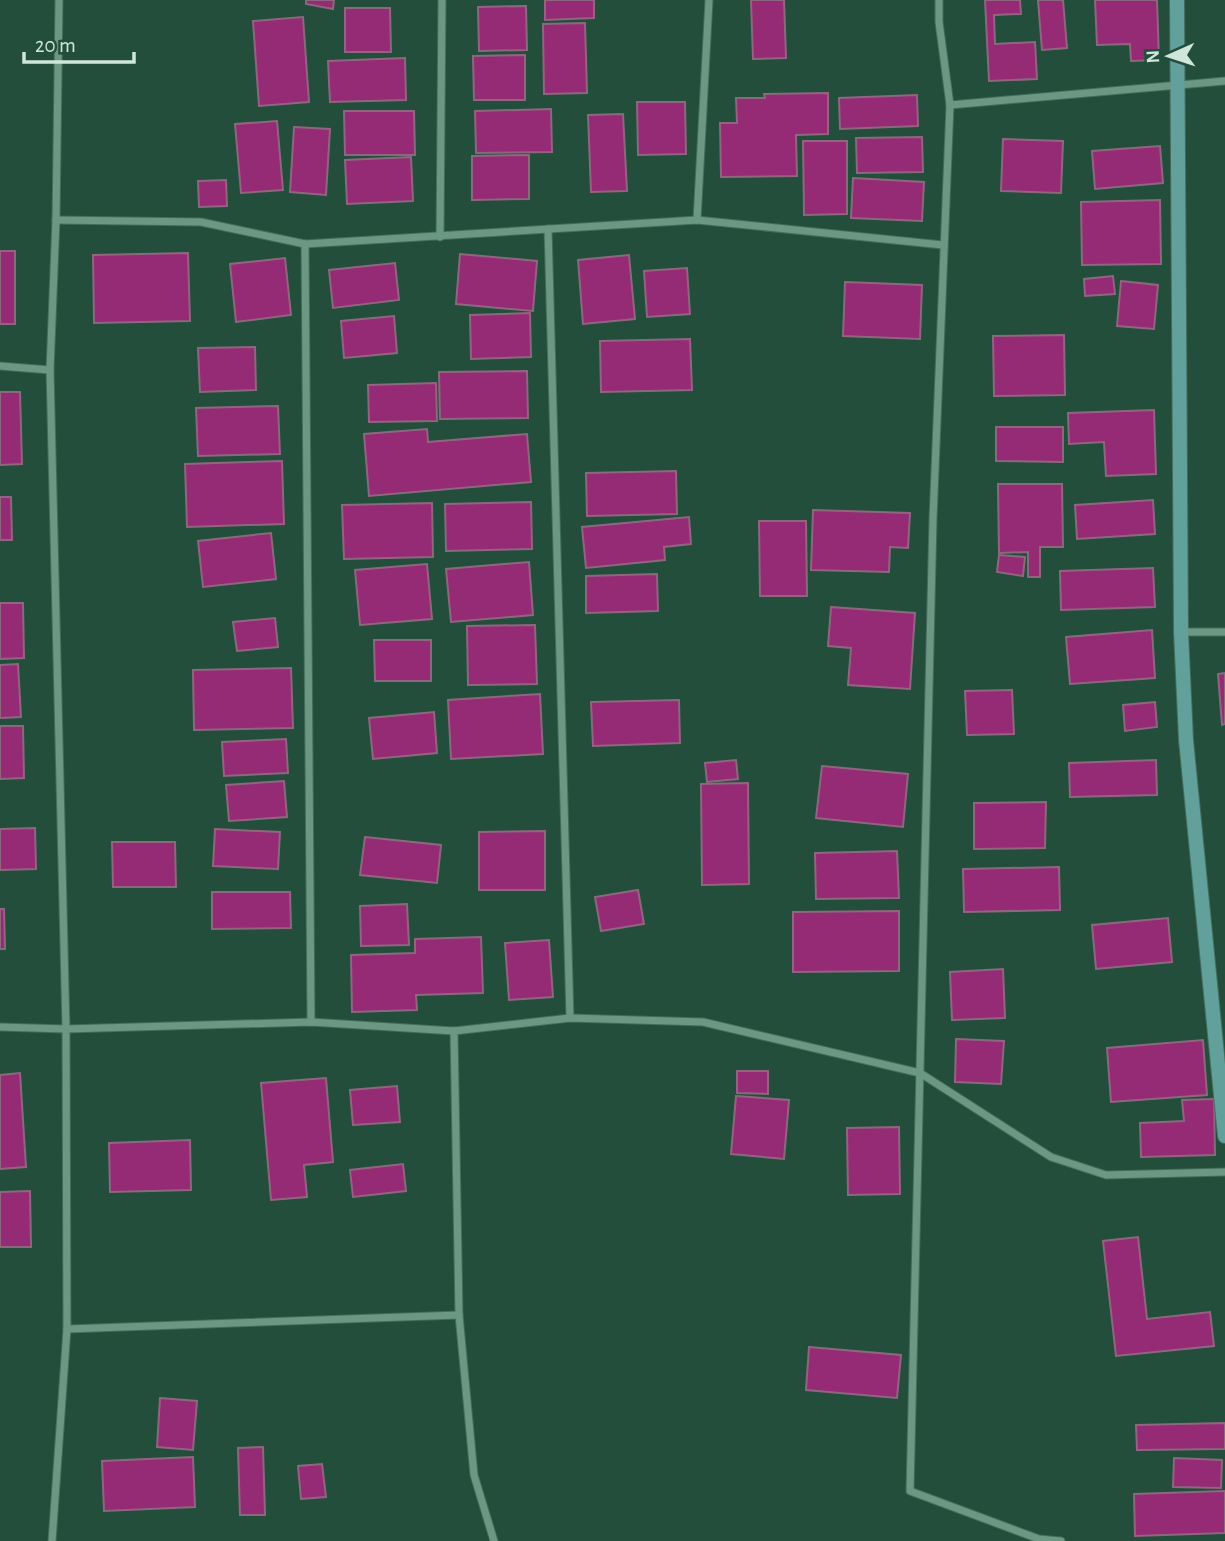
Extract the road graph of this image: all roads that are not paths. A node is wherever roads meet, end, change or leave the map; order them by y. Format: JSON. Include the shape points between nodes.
{"nodes":[{"id":1,"x":59,"y":0,"type":"edge"},
{"id":2,"x":442,"y":0,"type":"edge"},
{"id":3,"x":709,"y":0,"type":"edge"},
{"id":4,"x":939,"y":0,"type":"edge"},
{"id":5,"x":1177,"y":0,"type":"edge"},
{"id":6,"x":1225,"y":81,"type":"edge"},
{"id":7,"x":1180,"y":84,"type":"junction"},
{"id":8,"x":950,"y":105,"type":"junction"},
{"id":9,"x":56,"y":220,"type":"junction"},
{"id":10,"x":697,"y":220,"type":"junction"},
{"id":11,"x":548,"y":229,"type":"junction"},
{"id":12,"x":440,"y":237,"type":"junction"},
{"id":13,"x":305,"y":244,"type":"junction"},
{"id":14,"x":943,"y":245,"type":"junction"},
{"id":15,"x":0,"y":366,"type":"edge"},
{"id":16,"x":50,"y":370,"type":"junction"},
{"id":17,"x":1181,"y":632,"type":"junction"},
{"id":18,"x":1225,"y":632,"type":"edge"},
{"id":19,"x":570,"y":1018,"type":"junction"},
{"id":20,"x":310,"y":1022,"type":"junction"},
{"id":21,"x":0,"y":1027,"type":"edge"},
{"id":22,"x":66,"y":1029,"type":"junction"},
{"id":23,"x":454,"y":1031,"type":"junction"},
{"id":24,"x":920,"y":1073,"type":"junction"},
{"id":25,"x":1225,"y":1136,"type":"edge"},
{"id":26,"x":1225,"y":1172,"type":"edge"},
{"id":27,"x":459,"y":1315,"type":"junction"},
{"id":28,"x":67,"y":1329,"type":"junction"},
{"id":29,"x":1040,"y":1540,"type":"edge"},
{"id":30,"x":52,"y":1541,"type":"edge"},
{"id":31,"x":494,"y":1541,"type":"edge"},
{"id":32,"x":1060,"y":1541,"type":"edge"}],
"edges":[{"from":1,"to":9,"type":"street"},
{"from":2,"to":12,"type":"street"},
{"from":3,"to":10,"type":"street"},
{"from":4,"to":8,"type":"street"},
{"from":5,"to":7,"type":"street"},
{"from":6,"to":7,"type":"street"},
{"from":7,"to":8,"type":"street"},
{"from":7,"to":17,"type":"street"},
{"from":8,"to":14,"type":"street"},
{"from":9,"to":13,"type":"street","via":[[201,222]]},
{"from":9,"to":16,"type":"street"},
{"from":10,"to":11,"type":"street"},
{"from":10,"to":14,"type":"street"},
{"from":11,"to":12,"type":"street"},
{"from":11,"to":19,"type":"street"},
{"from":12,"to":13,"type":"street"},
{"from":13,"to":20,"type":"street"},
{"from":14,"to":24,"type":"street"},
{"from":15,"to":16,"type":"street"},
{"from":16,"to":22,"type":"street"},
{"from":17,"to":18,"type":"street"},
{"from":17,"to":25,"type":"street","via":[[1186,740]]},
{"from":19,"to":23,"type":"street"},
{"from":19,"to":24,"type":"street","via":[[703,1022]]},
{"from":20,"to":22,"type":"street"},
{"from":20,"to":23,"type":"street"},
{"from":21,"to":22,"type":"street"},
{"from":22,"to":28,"type":"street"},
{"from":23,"to":27,"type":"street"},
{"from":24,"to":26,"type":"street","via":[[1051,1157],[1105,1175]]},
{"from":24,"to":29,"type":"street","via":[[910,1491]]},
{"from":27,"to":28,"type":"street"},
{"from":27,"to":31,"type":"street","via":[[474,1475]]},
{"from":28,"to":30,"type":"street"},
{"from":29,"to":32,"type":"street"}]}
